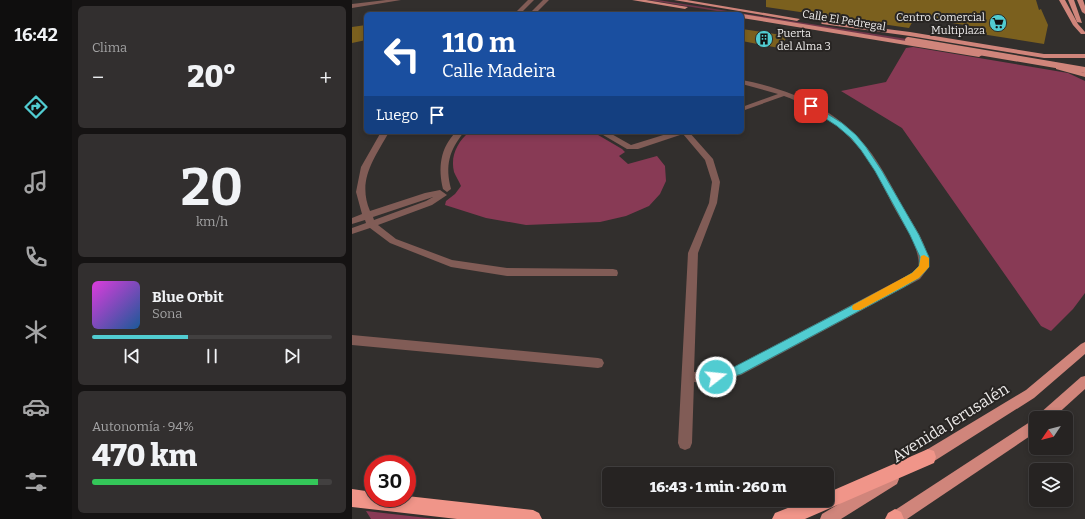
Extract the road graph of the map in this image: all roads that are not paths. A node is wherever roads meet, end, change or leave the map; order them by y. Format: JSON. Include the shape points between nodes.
{"nodes":[{"id":1,"x":398,"y":0,"type":"edge"},
{"id":2,"x":531,"y":0,"type":"edge"},
{"id":3,"x":546,"y":0,"type":"edge"},
{"id":4,"x":635,"y":0,"type":"edge"},
{"id":5,"x":678,"y":0,"type":"edge"},
{"id":6,"x":1062,"y":0,"type":"edge"},
{"id":7,"x":1071,"y":0,"type":"edge"},
{"id":8,"x":1080,"y":0,"type":"edge"},
{"id":9,"x":352,"y":6,"type":"edge"},
{"id":10,"x":719,"y":11,"type":"junction"},
{"id":11,"x":519,"y":12,"type":"edge"},
{"id":12,"x":534,"y":12,"type":"edge"},
{"id":13,"x":723,"y":12,"type":"edge"},
{"id":14,"x":725,"y":12,"type":"edge"},
{"id":15,"x":1085,"y":12,"type":"edge"},
{"id":16,"x":744,"y":15,"type":"edge"},
{"id":17,"x":744,"y":15,"type":"edge"},
{"id":18,"x":824,"y":23,"type":"junction"},
{"id":19,"x":1084,"y":35,"type":"edge"},
{"id":20,"x":909,"y":39,"type":"junction"},
{"id":21,"x":1085,"y":56,"type":"edge"},
{"id":22,"x":1085,"y":66,"type":"edge"},
{"id":23,"x":1085,"y":73,"type":"edge"},
{"id":24,"x":744,"y":82,"type":"edge"},
{"id":25,"x":786,"y":93,"type":"junction"},
{"id":26,"x":744,"y":108,"type":"edge"},
{"id":27,"x":384,"y":134,"type":"edge"},
{"id":28,"x":458,"y":134,"type":"edge"},
{"id":29,"x":606,"y":134,"type":"edge"},
{"id":30,"x":675,"y":134,"type":"edge"},
{"id":31,"x":687,"y":134,"type":"edge"},
{"id":32,"x":369,"y":220,"type":"junction"},
{"id":33,"x":352,"y":221,"type":"edge"},
{"id":34,"x":352,"y":231,"type":"edge"},
{"id":35,"x":613,"y":274,"type":"dead end"},
{"id":36,"x":352,"y":340,"type":"edge"},
{"id":37,"x":1085,"y":347,"type":"edge"},
{"id":38,"x":598,"y":363,"type":"dead end"},
{"id":39,"x":688,"y":377,"type":"junction"},
{"id":40,"x":1085,"y":381,"type":"edge"},
{"id":41,"x":1085,"y":392,"type":"edge"},
{"id":42,"x":1053,"y":411,"type":"edge"},
{"id":43,"x":1056,"y":411,"type":"edge"},
{"id":44,"x":1029,"y":429,"type":"edge"},
{"id":45,"x":685,"y":443,"type":"dead end"},
{"id":46,"x":928,"y":457,"type":"junction"},
{"id":47,"x":352,"y":498,"type":"edge"},
{"id":48,"x":533,"y":519,"type":"edge"},
{"id":49,"x":781,"y":519,"type":"edge"},
{"id":50,"x":827,"y":519,"type":"edge"},
{"id":51,"x":894,"y":519,"type":"edge"}],
"edges":[{"from":1,"to":9,"type":"street"},
{"from":2,"to":11,"type":"street"},
{"from":3,"to":12,"type":"street"},
{"from":4,"to":10,"type":"main road"},
{"from":5,"to":18,"type":"main road","name":"Calle El Pedregal"},
{"from":6,"to":19,"type":"main road"},
{"from":7,"to":19,"type":"main road"},
{"from":8,"to":15,"type":"main road"},
{"from":10,"to":13,"type":"main road"},
{"from":10,"to":14,"type":"main road"},
{"from":16,"to":20,"type":"main road","name":"Calle El Pedregal"},
{"from":17,"to":23,"type":"main road"},
{"from":18,"to":20,"type":"main road","name":"Calle El Pedregal"},
{"from":18,"to":21,"type":"main road","via":[[918,35],[1051,57]]},
{"from":20,"to":22,"type":"main road","name":"Calle El Pedregal"},
{"from":20,"to":23,"type":"main road","name":"Calle El Pedregal","bridge":true},
{"from":21,"to":23,"type":"main road","via":[[1079,63]]},
{"from":24,"to":25,"type":"street"},
{"from":25,"to":26,"type":"street"},
{"from":25,"to":39,"type":"street","via":[[839,125],[864,149],[914,235],[924,257],[924,267],[916,276],[737,371],[716,377]]},
{"from":27,"to":32,"type":"street","via":[[365,167],[361,181],[362,202]]},
{"from":28,"to":32,"type":"street","via":[[450,142],[446,156],[443,192],[433,201]]},
{"from":29,"to":30,"type":"street","via":[[630,147]]},
{"from":31,"to":39,"type":"street","via":[[709,159],[716,182],[713,203],[693,253]]},
{"from":32,"to":33,"type":"street"},
{"from":32,"to":34,"type":"street"},
{"from":32,"to":35,"type":"street","via":[[393,241],[451,263],[507,272]]},
{"from":36,"to":38,"type":"street"},
{"from":37,"to":46,"type":"main road","name":"Avenida Jerusalén","via":[[1030,394]]},
{"from":39,"to":45,"type":"street"},
{"from":40,"to":42,"type":"main road"},
{"from":41,"to":43,"type":"main road"},
{"from":44,"to":51,"type":"main road"},
{"from":46,"to":49,"type":"highway"},
{"from":46,"to":50,"type":"main road","name":"Avenida Jerusalén"},
{"from":47,"to":48,"type":"highway"}]}
